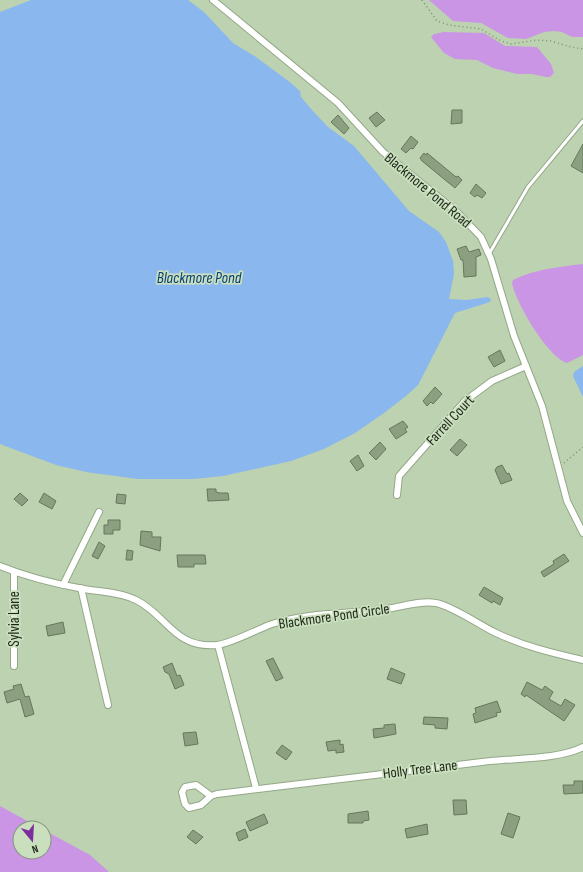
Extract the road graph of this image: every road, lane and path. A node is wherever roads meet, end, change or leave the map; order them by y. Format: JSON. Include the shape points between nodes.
{"nodes":[{"id":1,"x":212,"y":0,"type":"edge"},
{"id":2,"x":422,"y":0,"type":"edge"},
{"id":3,"x":583,"y":48,"type":"edge"},
{"id":4,"x":583,"y":120,"type":"edge"},
{"id":5,"x":489,"y":254,"type":"junction"},
{"id":6,"x":526,"y":366,"type":"junction"},
{"id":7,"x":583,"y":447,"type":"edge"},
{"id":8,"x":558,"y":468,"type":"junction"},
{"id":9,"x":397,"y":495,"type":"dead end"},
{"id":10,"x":98,"y":512,"type":"dead end"},
{"id":11,"x":583,"y":533,"type":"edge"},
{"id":12,"x":0,"y":566,"type":"edge"},
{"id":13,"x":14,"y":572,"type":"junction"},
{"id":14,"x":62,"y":585,"type":"junction"},
{"id":15,"x":81,"y":588,"type":"junction"},
{"id":16,"x":218,"y":645,"type":"junction"},
{"id":17,"x":583,"y":660,"type":"edge"},
{"id":18,"x":14,"y":666,"type":"dead end"},
{"id":19,"x":108,"y":705,"type":"dead end"},
{"id":20,"x":583,"y":747,"type":"edge"},
{"id":21,"x":256,"y":788,"type":"junction"},
{"id":22,"x":211,"y":796,"type":"junction"}],
"edges":[{"from":1,"to":5,"type":"street","name":"Blackmore Pond Road","via":[[338,103],[383,152],[471,224]]},
{"from":2,"to":3,"type":"path","via":[[437,21],[481,29],[511,44],[537,40]]},
{"from":4,"to":5,"type":"lane","via":[[528,187]]},
{"from":5,"to":6,"type":"street","name":"Blackmore Pond Road"},
{"from":6,"to":8,"type":"street","name":"Blackmore Pond Road","via":[[550,431]]},
{"from":6,"to":9,"type":"street","name":"Farrell Court","via":[[492,381],[465,401],[400,476]]},
{"from":7,"to":8,"type":"path"},
{"from":8,"to":11,"type":"street","name":"Blackmore Pond Road","via":[[567,501]]},
{"from":10,"to":14,"type":"street"},
{"from":12,"to":13,"type":"street"},
{"from":13,"to":14,"type":"street"},
{"from":13,"to":18,"type":"street","name":"Sylvia Lane"},
{"from":14,"to":15,"type":"street"},
{"from":15,"to":16,"type":"street","via":[[129,597],[144,605],[182,639]]},
{"from":15,"to":19,"type":"street"},
{"from":16,"to":17,"type":"street","name":"Blackmore Pond Circle","via":[[273,624],[297,618],[427,602],[437,603],[529,647]]},
{"from":16,"to":21,"type":"street"},
{"from":20,"to":21,"type":"street","name":"Holly Tree Lane","via":[[546,756]]},
{"from":21,"to":22,"type":"street","name":"Holly Tree Lane"},
{"from":22,"to":22,"type":"street","name":"Holly Tree Lane","via":[[196,785],[185,787],[182,792],[185,804],[189,808],[201,805]]}]}
